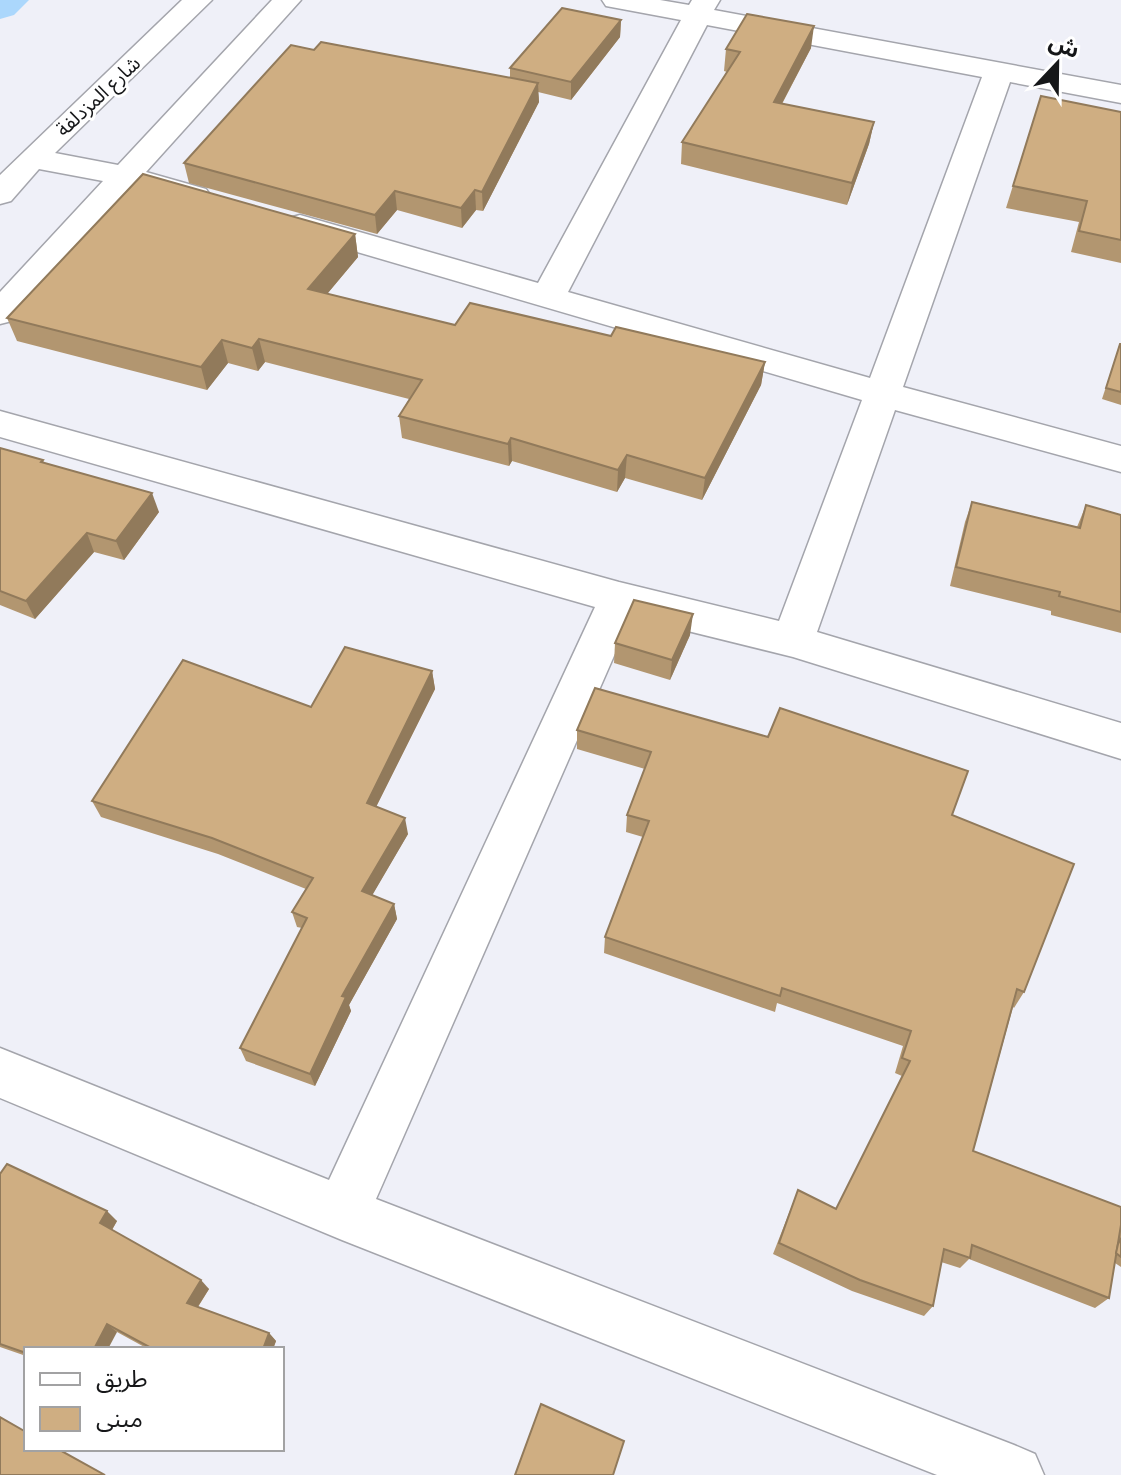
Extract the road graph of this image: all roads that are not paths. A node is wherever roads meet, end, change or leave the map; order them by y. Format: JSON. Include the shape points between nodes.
{"nodes":[{"id":1,"x":198,"y":0,"type":"edge"},
{"id":2,"x":287,"y":0,"type":"edge"},
{"id":3,"x":616,"y":0,"type":"edge"},
{"id":4,"x":701,"y":7,"type":"edge"},
{"id":5,"x":999,"y":71,"type":"junction"},
{"id":6,"x":1121,"y":94,"type":"edge"},
{"id":7,"x":32,"y":158,"type":"junction"},
{"id":8,"x":126,"y":176,"type":"junction"},
{"id":9,"x":0,"y":194,"type":"edge"},
{"id":10,"x":231,"y":206,"type":"edge"},
{"id":11,"x":277,"y":219,"type":"edge"},
{"id":12,"x":549,"y":295,"type":"junction"},
{"id":13,"x":0,"y":313,"type":"edge"},
{"id":14,"x":882,"y":394,"type":"junction"},
{"id":15,"x":0,"y":424,"type":"edge"},
{"id":16,"x":1121,"y":459,"type":"edge"},
{"id":17,"x":619,"y":598,"type":"junction"},
{"id":18,"x":793,"y":641,"type":"junction"},
{"id":19,"x":1121,"y":741,"type":"edge"},
{"id":20,"x":0,"y":1073,"type":"edge"},
{"id":21,"x":342,"y":1213,"type":"junction"},
{"id":22,"x":1014,"y":1475,"type":"edge"}],
"edges":[{"from":1,"to":7,"type":"street","name":"شارع المزدلفة"},
{"from":2,"to":8,"type":"street"},
{"from":3,"to":4,"type":"street"},
{"from":4,"to":5,"type":"street"},
{"from":4,"to":12,"type":"street"},
{"from":5,"to":6,"type":"street"},
{"from":5,"to":14,"type":"street"},
{"from":7,"to":8,"type":"street"},
{"from":7,"to":9,"type":"street","name":"شارع المزدلفة"},
{"from":8,"to":10,"type":"street"},
{"from":8,"to":13,"type":"street"},
{"from":11,"to":12,"type":"street"},
{"from":12,"to":14,"type":"street"},
{"from":14,"to":16,"type":"street"},
{"from":14,"to":18,"type":"street"},
{"from":15,"to":17,"type":"street"},
{"from":17,"to":18,"type":"street"},
{"from":17,"to":21,"type":"street"},
{"from":18,"to":19,"type":"street"},
{"from":20,"to":21,"type":"street"},
{"from":21,"to":22,"type":"street"}]}
